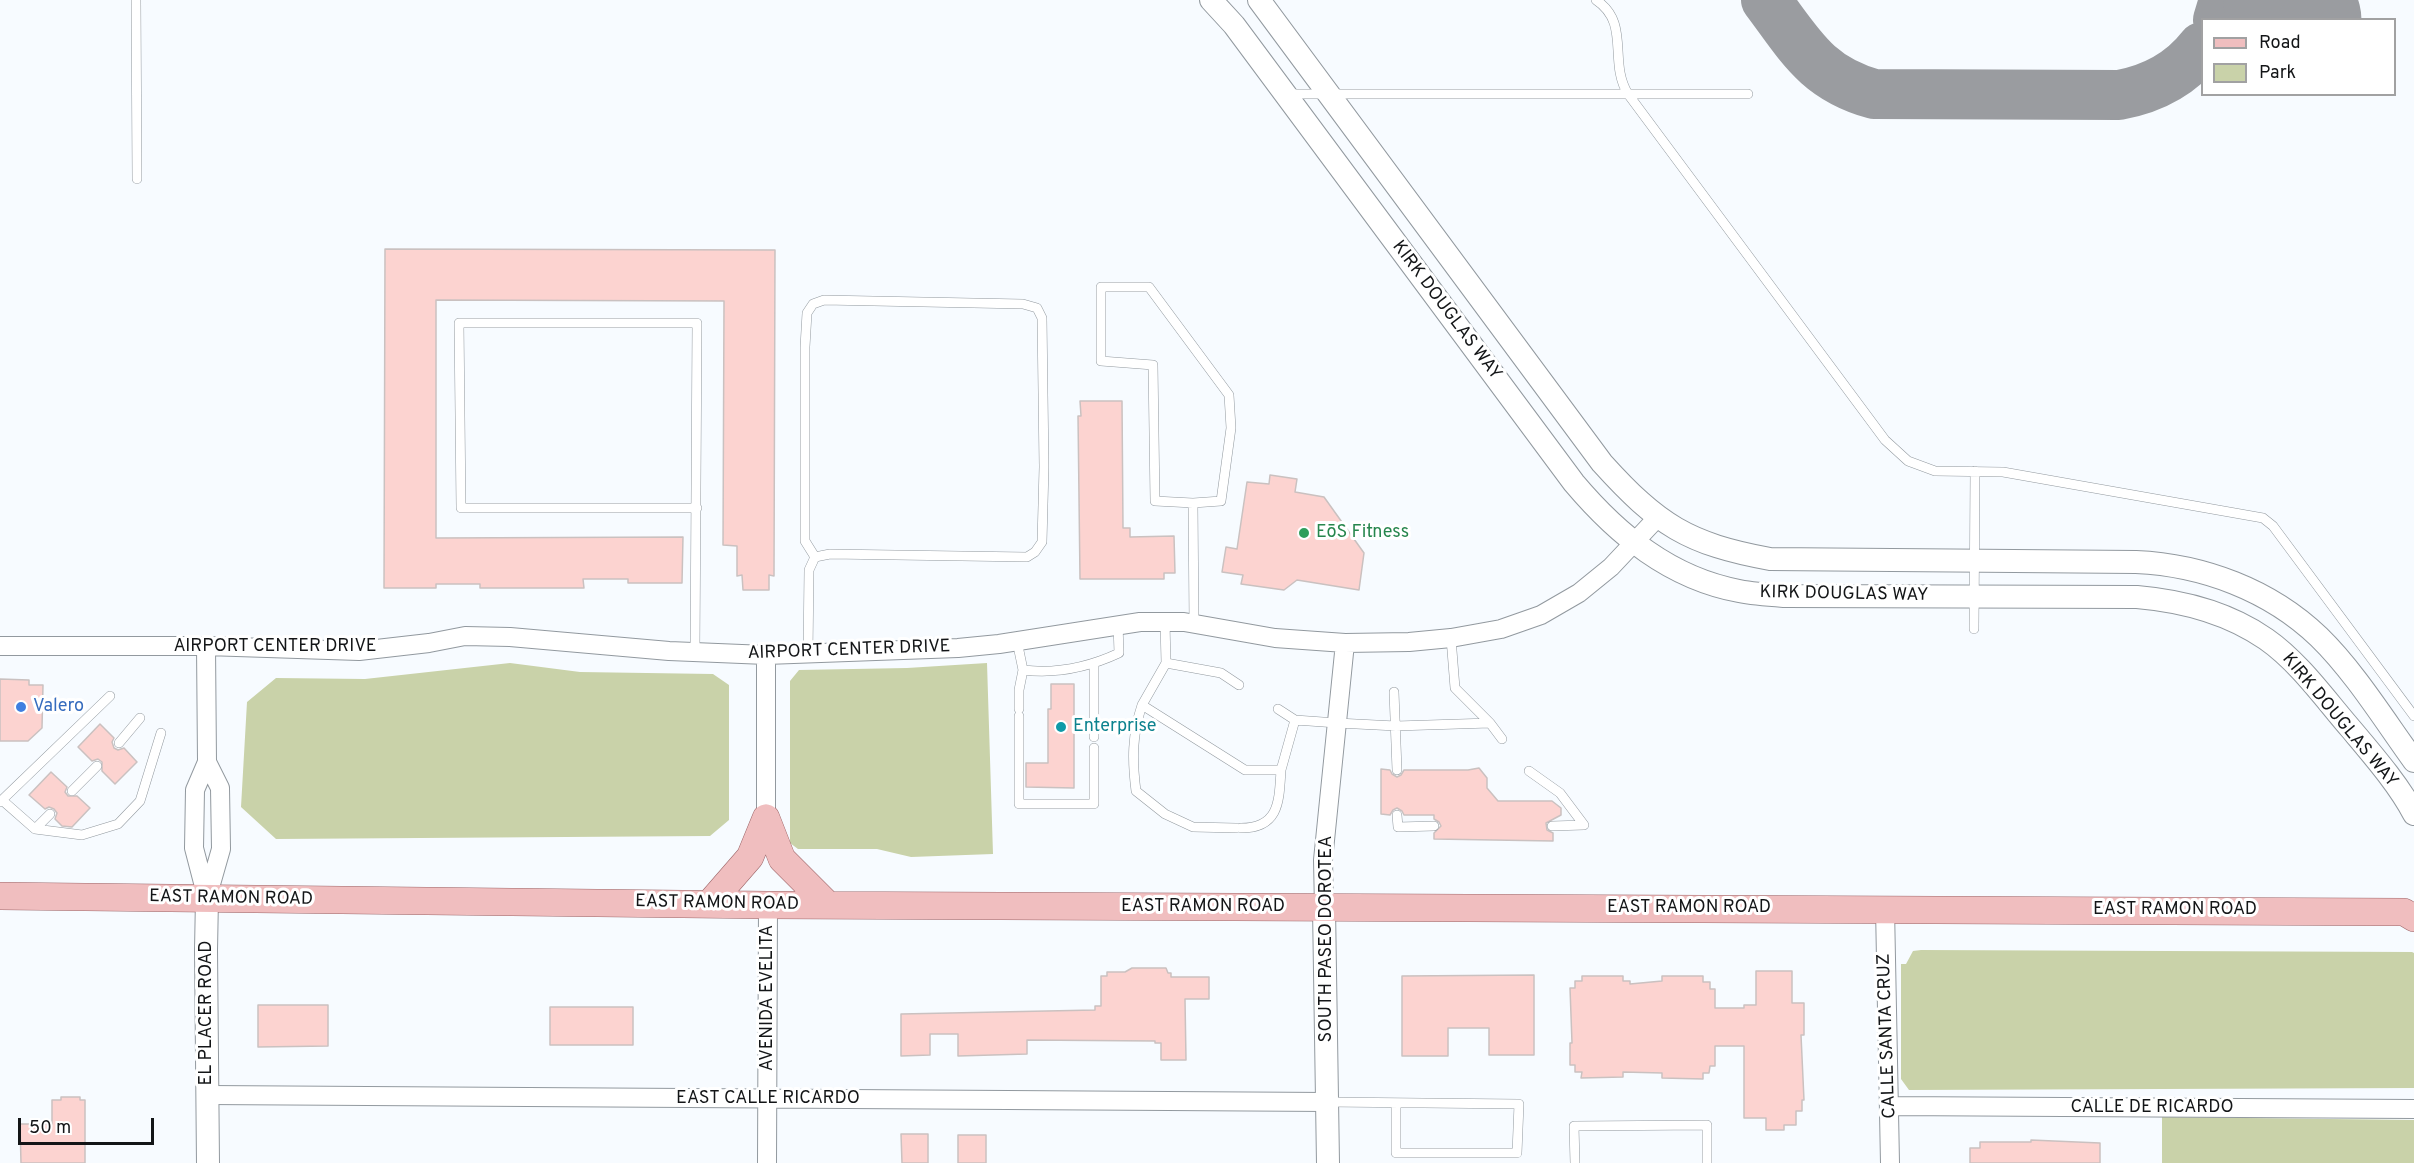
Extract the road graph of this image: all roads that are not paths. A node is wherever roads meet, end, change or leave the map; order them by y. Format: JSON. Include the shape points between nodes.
{"nodes":[{"id":1,"x":136,"y":0,"type":"edge"},
{"id":2,"x":1211,"y":0,"type":"edge"},
{"id":3,"x":1259,"y":0,"type":"edge"},
{"id":4,"x":1596,"y":0,"type":"edge"},
{"id":5,"x":1286,"y":94,"type":"junction"},
{"id":6,"x":1329,"y":94,"type":"junction"},
{"id":7,"x":1628,"y":94,"type":"junction"},
{"id":8,"x":1748,"y":94,"type":"dead end"},
{"id":9,"x":137,"y":179,"type":"dead end"},
{"id":10,"x":1975,"y":471,"type":"junction"},
{"id":11,"x":1193,"y":503,"type":"junction"},
{"id":12,"x":697,"y":508,"type":"junction"},
{"id":13,"x":1657,"y":518,"type":"junction"},
{"id":14,"x":1635,"y":543,"type":"junction"},
{"id":15,"x":815,"y":557,"type":"junction"},
{"id":16,"x":1974,"y":561,"type":"junction"},
{"id":17,"x":1974,"y":597,"type":"junction"},
{"id":18,"x":1166,"y":622,"type":"junction"},
{"id":19,"x":1118,"y":624,"type":"junction"},
{"id":20,"x":1194,"y":624,"type":"junction"},
{"id":21,"x":1974,"y":629,"type":"dead end"},
{"id":22,"x":1451,"y":638,"type":"junction"},
{"id":23,"x":1017,"y":641,"type":"junction"},
{"id":24,"x":1345,"y":643,"type":"junction"},
{"id":25,"x":0,"y":646,"type":"edge"},
{"id":26,"x":206,"y":646,"type":"junction"},
{"id":27,"x":695,"y":652,"type":"junction"},
{"id":28,"x":808,"y":654,"type":"junction"},
{"id":29,"x":766,"y":655,"type":"junction"},
{"id":30,"x":1166,"y":663,"type":"junction"},
{"id":31,"x":1094,"y":665,"type":"junction"},
{"id":32,"x":1023,"y":670,"type":"junction"},
{"id":33,"x":1239,"y":685,"type":"dead end"},
{"id":34,"x":1394,"y":692,"type":"dead end"},
{"id":35,"x":110,"y":696,"type":"dead end"},
{"id":36,"x":1142,"y":705,"type":"junction"},
{"id":37,"x":1278,"y":709,"type":"dead end"},
{"id":38,"x":2414,"y":716,"type":"edge"},
{"id":39,"x":140,"y":718,"type":"dead end"},
{"id":40,"x":1295,"y":720,"type":"junction"},
{"id":41,"x":1337,"y":723,"type":"junction"},
{"id":42,"x":1490,"y":723,"type":"junction"},
{"id":43,"x":1396,"y":726,"type":"junction"},
{"id":44,"x":161,"y":733,"type":"dead end"},
{"id":45,"x":1094,"y":737,"type":"dead end"},
{"id":46,"x":1502,"y":739,"type":"dead end"},
{"id":47,"x":119,"y":743,"type":"dead end"},
{"id":48,"x":1094,"y":748,"type":"dead end"},
{"id":49,"x":2414,"y":761,"type":"edge"},
{"id":50,"x":207,"y":762,"type":"junction"},
{"id":51,"x":97,"y":766,"type":"dead end"},
{"id":52,"x":1281,"y":770,"type":"junction"},
{"id":53,"x":1396,"y":770,"type":"dead end"},
{"id":54,"x":1529,"y":771,"type":"dead end"},
{"id":55,"x":72,"y":791,"type":"dead end"},
{"id":56,"x":1,"y":801,"type":"edge"},
{"id":57,"x":50,"y":814,"type":"dead end"},
{"id":58,"x":2414,"y":814,"type":"edge"},
{"id":59,"x":1397,"y":815,"type":"dead end"},
{"id":60,"x":766,"y":818,"type":"junction"},
{"id":61,"x":1434,"y":826,"type":"dead end"},
{"id":62,"x":1552,"y":826,"type":"dead end"},
{"id":63,"x":35,"y":829,"type":"junction"},
{"id":64,"x":0,"y":896,"type":"edge"},
{"id":65,"x":207,"y":898,"type":"junction"},
{"id":66,"x":710,"y":903,"type":"junction"},
{"id":67,"x":768,"y":904,"type":"junction"},
{"id":68,"x":828,"y":905,"type":"junction"},
{"id":69,"x":1324,"y":908,"type":"junction"},
{"id":70,"x":1885,"y":909,"type":"junction"},
{"id":71,"x":2411,"y":912,"type":"edge"},
{"id":72,"x":207,"y":1095,"type":"junction"},
{"id":73,"x":767,"y":1099,"type":"junction"},
{"id":74,"x":1328,"y":1102,"type":"junction"},
{"id":75,"x":1396,"y":1103,"type":"junction"},
{"id":76,"x":1890,"y":1106,"type":"junction"},
{"id":77,"x":2414,"y":1109,"type":"edge"},
{"id":78,"x":208,"y":1163,"type":"edge"},
{"id":79,"x":767,"y":1163,"type":"edge"},
{"id":80,"x":1328,"y":1163,"type":"edge"},
{"id":81,"x":1575,"y":1163,"type":"edge"},
{"id":82,"x":1707,"y":1163,"type":"edge"},
{"id":83,"x":1890,"y":1163,"type":"edge"}],
"edges":[{"from":1,"to":9,"type":"lane"},
{"from":2,"to":5,"type":"street","name":"KIRK DOUGLAS WAY"},
{"from":3,"to":6,"type":"street","name":"KIRK DOUGLAS WAY"},
{"from":4,"to":7,"type":"lane","via":[[1609,11],[1617,28],[1619,74]]},
{"from":5,"to":6,"type":"lane"},
{"from":5,"to":14,"type":"street","name":"KIRK DOUGLAS WAY","via":[[1574,483],[1602,516]]},
{"from":6,"to":7,"type":"lane"},
{"from":6,"to":13,"type":"street","name":"KIRK DOUGLAS WAY","via":[[1602,463]]},
{"from":7,"to":8,"type":"lane"},
{"from":7,"to":10,"type":"lane","via":[[1885,440],[1908,461],[1935,471]]},
{"from":10,"to":16,"type":"lane"},
{"from":10,"to":38,"type":"lane","via":[[2003,472],[2263,518],[2273,526]]},
{"from":11,"to":11,"type":"lane","via":[[1221,501],[1231,428],[1229,395],[1149,287],[1101,287],[1101,361],[1153,365],[1155,501]]},
{"from":11,"to":20,"type":"lane"},
{"from":12,"to":12,"type":"lane","via":[[697,323],[459,323],[461,508]]},
{"from":12,"to":27,"type":"lane"},
{"from":13,"to":14,"type":"street","name":"AIRPORT CENTER DRIVE"},
{"from":13,"to":16,"type":"street","name":"KIRK DOUGLAS WAY","via":[[1703,543],[1770,559]]},
{"from":14,"to":17,"type":"street","name":"KIRK DOUGLAS WAY","via":[[1667,566],[1739,591],[1785,596]]},
{"from":14,"to":22,"type":"street","name":"AIRPORT CENTER DRIVE","via":[[1579,593],[1541,615]]},
{"from":15,"to":15,"type":"lane","via":[[1027,557],[1035,552],[1042,542],[1044,467],[1042,318],[1037,308],[1023,304],[941,302],[824,300],[813,304],[807,313],[805,347],[804,500],[805,541]]},
{"from":15,"to":28,"type":"lane","via":[[809,570]]},
{"from":16,"to":17,"type":"lane"},
{"from":16,"to":49,"type":"street","name":"KIRK DOUGLAS WAY","via":[[2169,563],[2242,587],[2276,604],[2319,637]]},
{"from":17,"to":21,"type":"lane"},
{"from":17,"to":58,"type":"street","name":"KIRK DOUGLAS WAY","via":[[2171,600],[2236,622],[2267,639],[2300,669],[2365,746]]},
{"from":18,"to":19,"type":"street","name":"AIRPORT CENTER DRIVE"},
{"from":18,"to":20,"type":"street","name":"AIRPORT CENTER DRIVE"},
{"from":18,"to":30,"type":"lane"},
{"from":19,"to":23,"type":"street","name":"AIRPORT CENTER DRIVE"},
{"from":19,"to":31,"type":"lane","via":[[1119,653]]},
{"from":20,"to":24,"type":"street","name":"AIRPORT CENTER DRIVE","via":[[1275,638]]},
{"from":22,"to":24,"type":"street","name":"AIRPORT CENTER DRIVE"},
{"from":22,"to":42,"type":"lane","via":[[1451,688]]},
{"from":23,"to":28,"type":"street","name":"AIRPORT CENTER DRIVE","via":[[958,648]]},
{"from":23,"to":32,"type":"lane"},
{"from":24,"to":41,"type":"street","name":"SOUTH PASEO DOROTEA"},
{"from":25,"to":26,"type":"street","name":"AIRPORT CENTER DRIVE"},
{"from":26,"to":27,"type":"street","name":"AIRPORT CENTER DRIVE","via":[[359,651],[465,636]]},
{"from":26,"to":50,"type":"street","name":"EL PLACER ROAD"},
{"from":27,"to":29,"type":"street","name":"AIRPORT CENTER DRIVE"},
{"from":28,"to":29,"type":"street","name":"AIRPORT CENTER DRIVE"},
{"from":29,"to":60,"type":"street"},
{"from":30,"to":33,"type":"lane","via":[[1221,673]]},
{"from":30,"to":36,"type":"lane"},
{"from":31,"to":32,"type":"lane","via":[[1042,673]]},
{"from":31,"to":45,"type":"lane"},
{"from":32,"to":48,"type":"lane","via":[[1019,690],[1019,804],[1094,804]]},
{"from":34,"to":43,"type":"lane"},
{"from":35,"to":56,"type":"lane"},
{"from":36,"to":52,"type":"lane","via":[[1245,770]]},
{"from":36,"to":52,"type":"lane","via":[[1135,728],[1136,791],[1166,814],[1192,827],[1254,828],[1272,817]]},
{"from":37,"to":40,"type":"lane"},
{"from":39,"to":47,"type":"lane"},
{"from":40,"to":41,"type":"lane"},
{"from":40,"to":52,"type":"lane"},
{"from":41,"to":43,"type":"lane"},
{"from":41,"to":69,"type":"street","name":"SOUTH PASEO DOROTEA","via":[[1323,860]]},
{"from":42,"to":43,"type":"lane"},
{"from":42,"to":46,"type":"lane"},
{"from":43,"to":53,"type":"lane"},
{"from":44,"to":63,"type":"lane","via":[[140,801],[118,825],[82,835]]},
{"from":50,"to":65,"type":"street","name":"EL PLACER ROAD","via":[[195,790],[194,848]]},
{"from":50,"to":65,"type":"street","name":"EL PLACER ROAD","via":[[220,788],[221,849]]},
{"from":51,"to":55,"type":"lane"},
{"from":54,"to":62,"type":"lane","via":[[1560,793],[1584,825]]},
{"from":56,"to":63,"type":"lane"},
{"from":57,"to":63,"type":"lane"},
{"from":59,"to":61,"type":"lane","via":[[1398,827]]},
{"from":60,"to":66,"type":"main road","via":[[750,857]]},
{"from":60,"to":68,"type":"main road","via":[[782,859]]},
{"from":64,"to":65,"type":"main road","name":"EAST RAMON ROAD"},
{"from":65,"to":66,"type":"main road","name":"EAST RAMON ROAD"},
{"from":65,"to":72,"type":"street","name":"EL PLACER ROAD"},
{"from":66,"to":67,"type":"main road","name":"EAST RAMON ROAD"},
{"from":67,"to":68,"type":"main road","name":"EAST RAMON ROAD"},
{"from":67,"to":73,"type":"street","name":"AVENIDA EVELITA"},
{"from":68,"to":69,"type":"main road","name":"EAST RAMON ROAD"},
{"from":69,"to":70,"type":"main road","name":"EAST RAMON ROAD"},
{"from":69,"to":74,"type":"street","name":"SOUTH PASEO DOROTEA"},
{"from":70,"to":71,"type":"main road","name":"EAST RAMON ROAD"},
{"from":70,"to":76,"type":"street","name":"CALLE SANTA CRUZ"},
{"from":72,"to":73,"type":"street","name":"EAST CALLE RICARDO"},
{"from":72,"to":78,"type":"street","name":"EL PLACER ROAD"},
{"from":73,"to":74,"type":"street","name":"EAST CALLE RICARDO"},
{"from":73,"to":79,"type":"street","name":"AVENIDA EVELITA"},
{"from":74,"to":75,"type":"lane"},
{"from":74,"to":80,"type":"street","name":"SOUTH PASEO DOROTEA"},
{"from":75,"to":75,"type":"lane","via":[[1519,1104],[1517,1153],[1396,1153]]},
{"from":76,"to":77,"type":"street","name":"CALLE DE RICARDO"},
{"from":76,"to":83,"type":"street","name":"CALLE SANTA CRUZ"},
{"from":81,"to":82,"type":"lane","via":[[1574,1126],[1707,1125]]}]}
